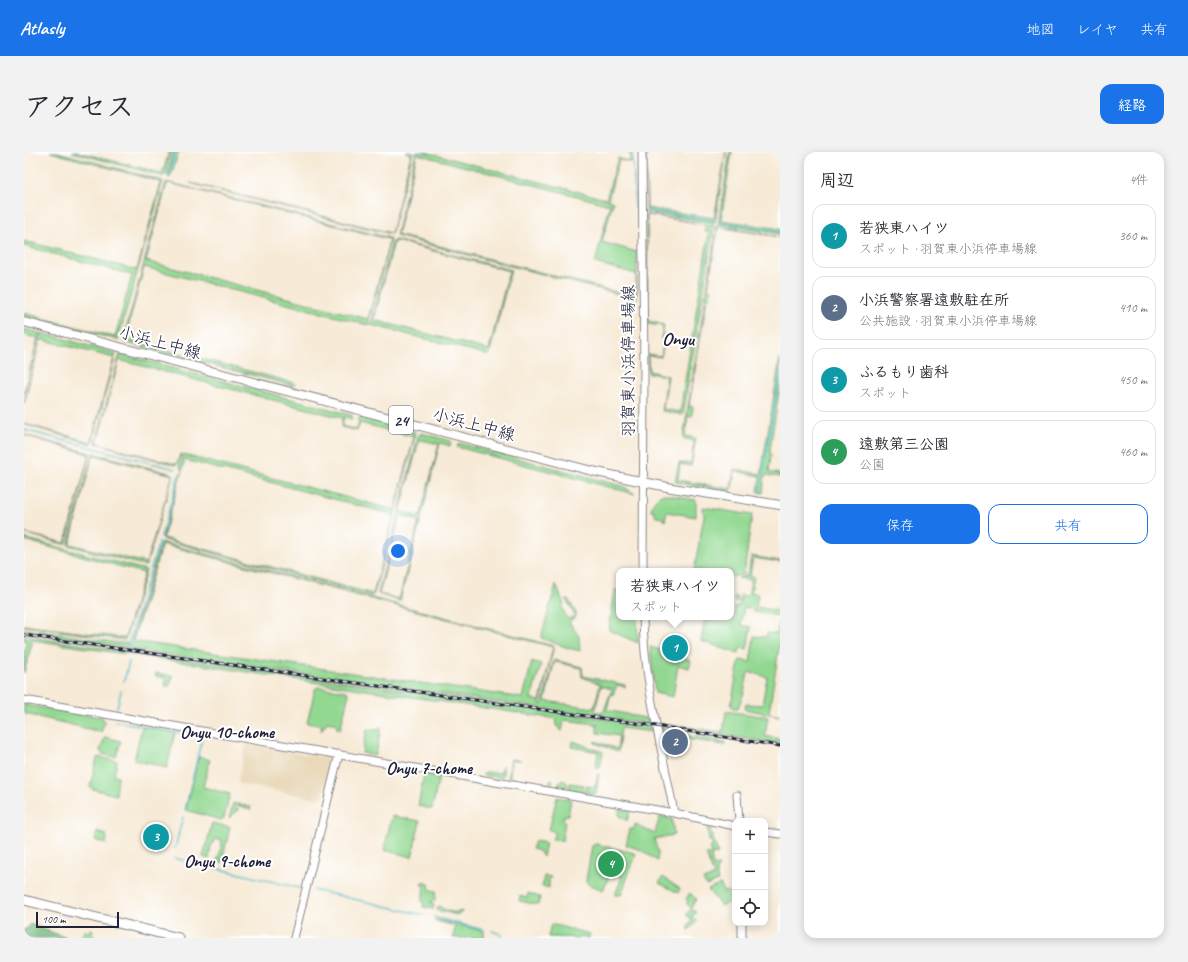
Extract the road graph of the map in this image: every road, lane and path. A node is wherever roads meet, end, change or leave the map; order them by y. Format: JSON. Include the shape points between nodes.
{"nodes":[{"id":1,"x":642,"y":152,"type":"edge"},
{"id":2,"x":24,"y":322,"type":"edge"},
{"id":3,"x":642,"y":482,"type":"junction"},
{"id":4,"x":780,"y":505,"type":"edge"},
{"id":5,"x":643,"y":568,"type":"edge"},
{"id":6,"x":643,"y":620,"type":"edge"},
{"id":7,"x":24,"y":700,"type":"edge"},
{"id":8,"x":339,"y":754,"type":"junction"},
{"id":9,"x":737,"y":795,"type":"dead end"},
{"id":10,"x":674,"y":813,"type":"junction"},
{"id":11,"x":739,"y":818,"type":"edge"},
{"id":12,"x":732,"y":825,"type":"edge"},
{"id":13,"x":768,"y":832,"type":"edge"},
{"id":14,"x":780,"y":834,"type":"edge"},
{"id":15,"x":24,"y":900,"type":"edge"},
{"id":16,"x":742,"y":926,"type":"edge"},
{"id":17,"x":179,"y":938,"type":"edge"},
{"id":18,"x":294,"y":938,"type":"edge"},
{"id":19,"x":742,"y":938,"type":"edge"}],
"edges":[{"from":1,"to":3,"type":"street","name":"羽賀東小浜停車場線"},
{"from":2,"to":3,"type":"main road","name":"小浜上中線","number":"24"},
{"from":3,"to":4,"type":"main road","name":"小浜上中線","number":"24"},
{"from":3,"to":5,"type":"street","name":"羽賀東小浜停車場線"},
{"from":6,"to":10,"type":"street","via":[[648,682]]},
{"from":7,"to":8,"type":"street"},
{"from":8,"to":10,"type":"street"},
{"from":8,"to":18,"type":"street"},
{"from":9,"to":11,"type":"street"},
{"from":10,"to":12,"type":"street"},
{"from":13,"to":14,"type":"street"},
{"from":15,"to":17,"type":"highway"},
{"from":16,"to":19,"type":"street"}]}
